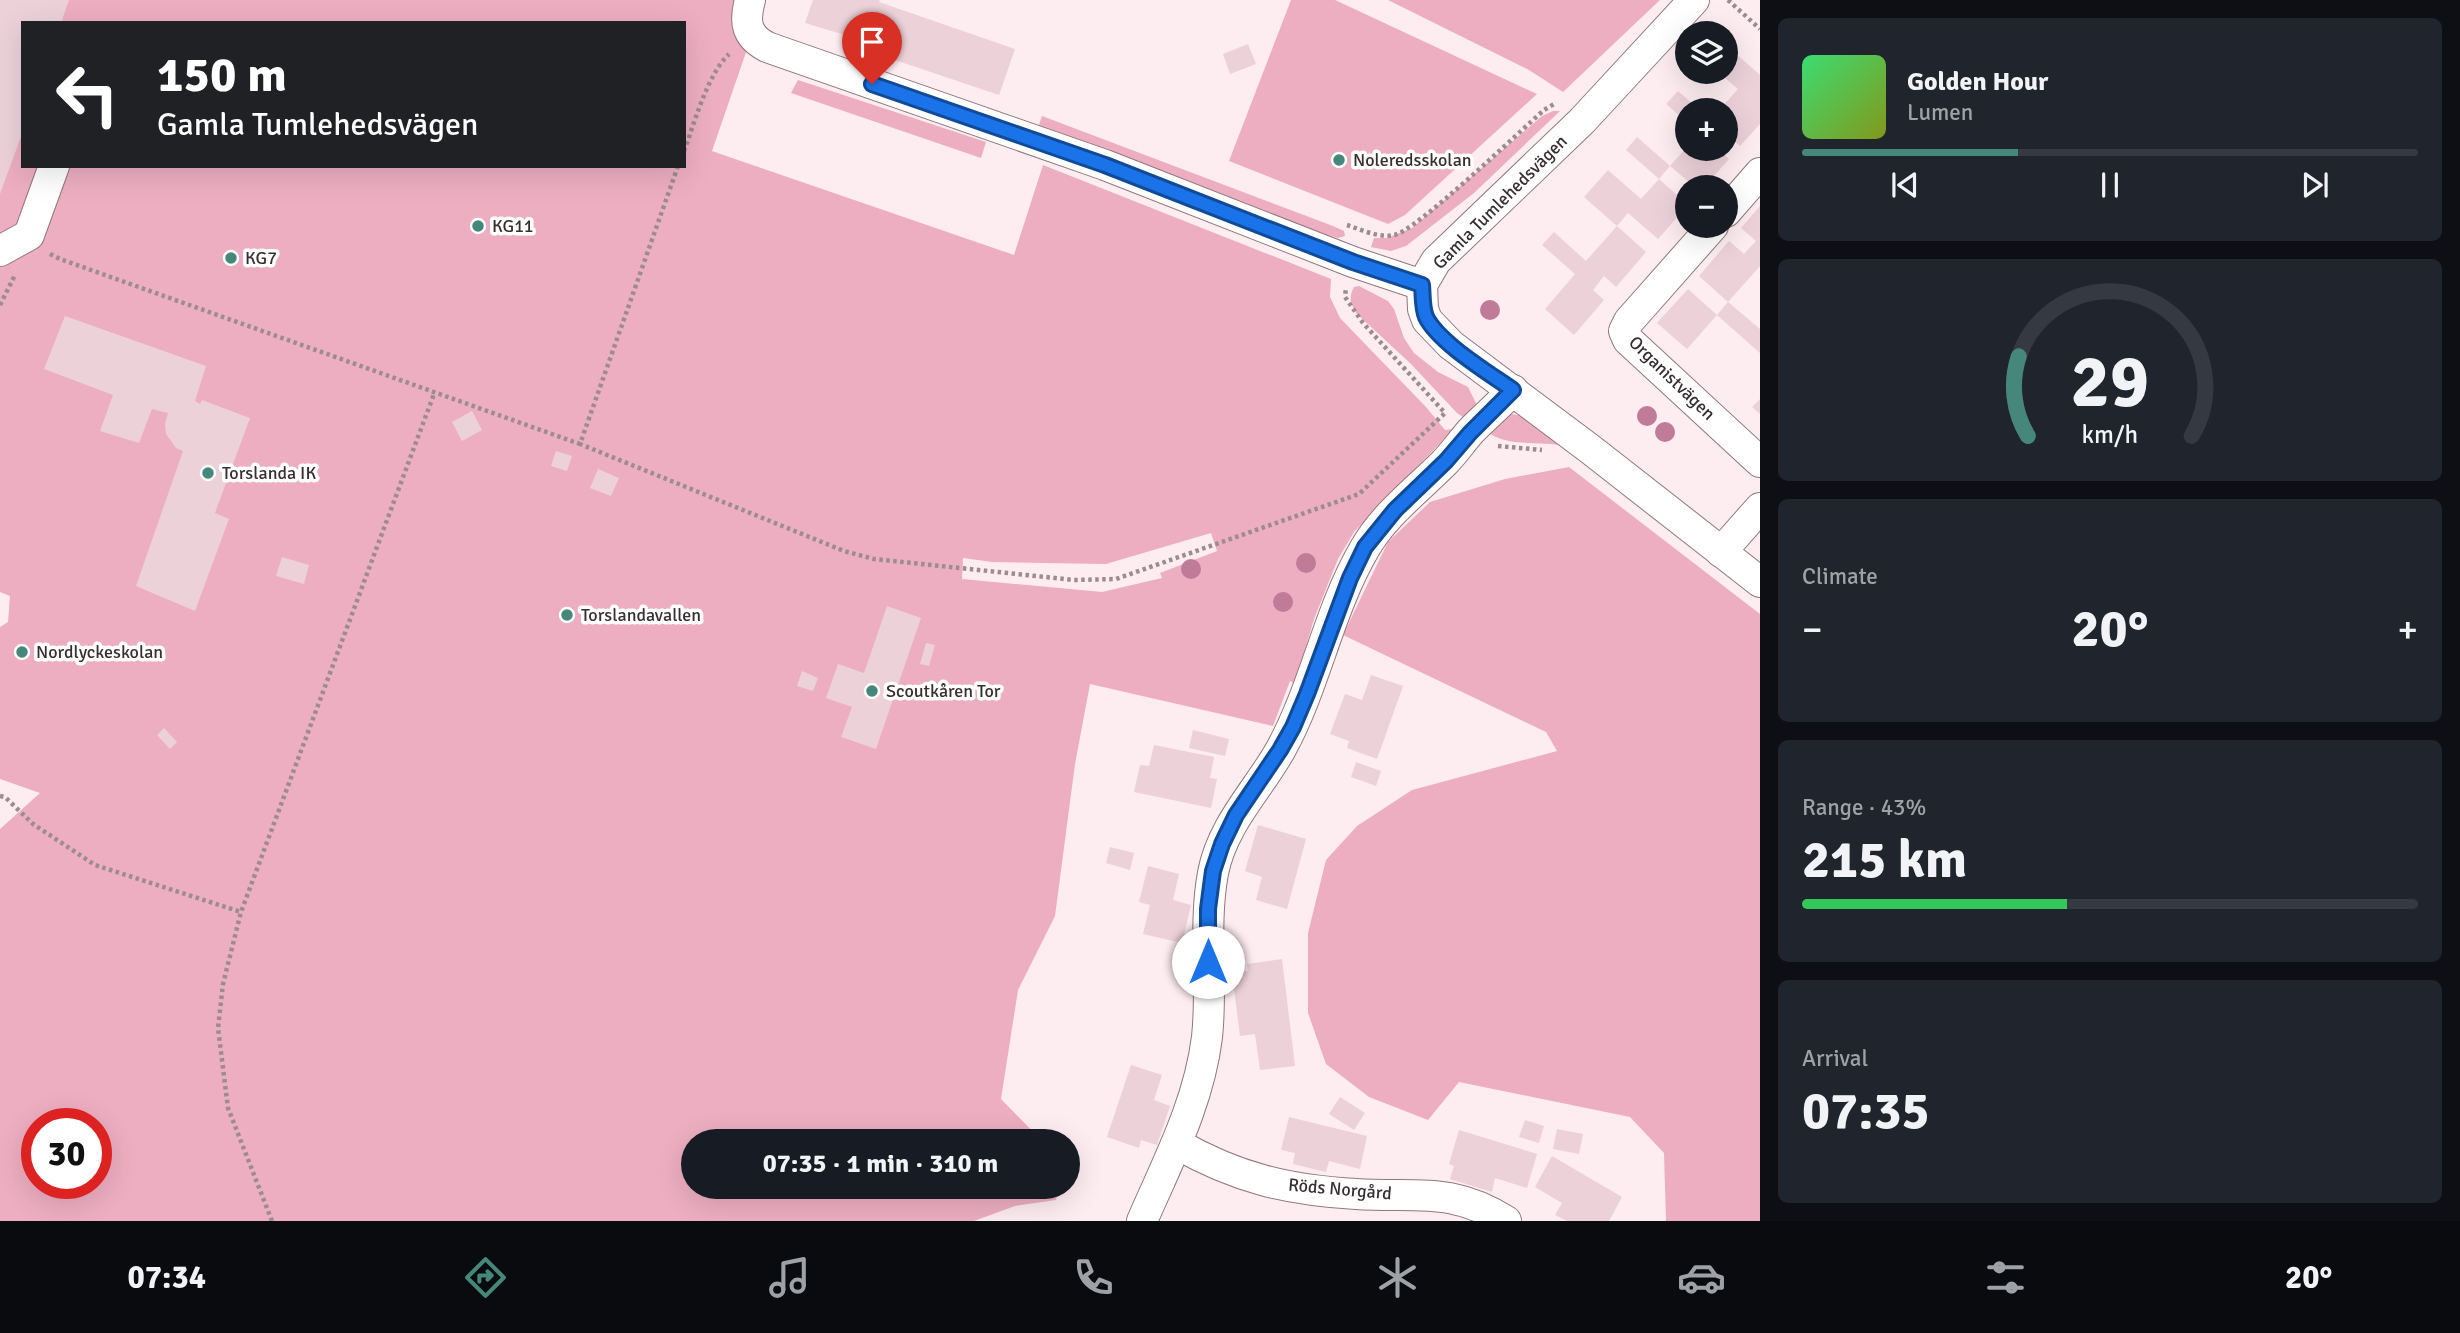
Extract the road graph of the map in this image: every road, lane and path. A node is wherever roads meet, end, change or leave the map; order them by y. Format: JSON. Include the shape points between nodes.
{"nodes":[{"id":1,"x":750,"y":0,"type":"edge"},
{"id":2,"x":1694,"y":0,"type":"edge"},
{"id":3,"x":1728,"y":0,"type":"edge"},
{"id":4,"x":1760,"y":29,"type":"edge"},
{"id":5,"x":750,"y":34,"type":"junction"},
{"id":6,"x":1582,"y":121,"type":"junction"},
{"id":7,"x":686,"y":146,"type":"edge"},
{"id":8,"x":53,"y":168,"type":"edge"},
{"id":9,"x":677,"y":168,"type":"edge"},
{"id":10,"x":1760,"y":173,"type":"edge"},
{"id":11,"x":1738,"y":198,"type":"edge"},
{"id":12,"x":1340,"y":223,"type":"dead end"},
{"id":13,"x":1702,"y":238,"type":"edge"},
{"id":14,"x":0,"y":251,"type":"edge"},
{"id":15,"x":60,"y":260,"type":"dead end"},
{"id":16,"x":1353,"y":262,"type":"junction"},
{"id":17,"x":1422,"y":285,"type":"junction"},
{"id":18,"x":1513,"y":390,"type":"junction"},
{"id":19,"x":434,"y":394,"type":"junction"},
{"id":20,"x":580,"y":444,"type":"junction"},
{"id":21,"x":1760,"y":462,"type":"edge"},
{"id":22,"x":1760,"y":508,"type":"edge"},
{"id":23,"x":1721,"y":552,"type":"junction"},
{"id":24,"x":1760,"y":582,"type":"edge"},
{"id":25,"x":0,"y":796,"type":"edge"},
{"id":26,"x":241,"y":912,"type":"junction"},
{"id":27,"x":1177,"y":1144,"type":"junction"},
{"id":28,"x":272,"y":1221,"type":"edge"},
{"id":29,"x":1142,"y":1221,"type":"edge"},
{"id":30,"x":1506,"y":1221,"type":"edge"}],
"edges":[{"from":1,"to":5,"type":"street","via":[[746,23]]},
{"from":2,"to":6,"type":"street","name":"Gamla Tumlehedsvägen"},
{"from":3,"to":4,"type":"path"},
{"from":5,"to":7,"type":"path","via":[[724,59]]},
{"from":5,"to":16,"type":"street","via":[[757,42],[794,57],[1105,165]]},
{"from":6,"to":12,"type":"path","via":[[1560,101],[1544,110],[1397,235],[1375,234]]},
{"from":6,"to":17,"type":"street","name":"Gamla Tumlehedsvägen","via":[[1436,261]]},
{"from":8,"to":14,"type":"street","via":[[29,235]]},
{"from":9,"to":20,"type":"path"},
{"from":10,"to":11,"type":"street"},
{"from":13,"to":21,"type":"street","name":"Organistvägen","via":[[1624,331],[1628,340]]},
{"from":15,"to":19,"type":"path"},
{"from":16,"to":17,"type":"street"},
{"from":16,"to":20,"type":"path","via":[[1345,297],[1445,413],[1359,494],[1116,579],[1074,580],[874,559]]},
{"from":17,"to":18,"type":"street","name":"Gamla Tumlehedsvägen","via":[[1427,320],[1451,345]]},
{"from":18,"to":23,"type":"street","name":"Gamla Tumlehedsvägen"},
{"from":18,"to":27,"type":"street","via":[[1395,510],[1365,547],[1293,727],[1222,844],[1208,909],[1205,1049],[1199,1082]]},
{"from":19,"to":20,"type":"path"},
{"from":19,"to":26,"type":"path"},
{"from":22,"to":23,"type":"street"},
{"from":23,"to":24,"type":"street","name":"Gamla Tumlehedsvägen"},
{"from":25,"to":26,"type":"path","via":[[95,865]]},
{"from":26,"to":28,"type":"path","via":[[223,984],[218,1028],[228,1108]]},
{"from":27,"to":29,"type":"street"},
{"from":27,"to":30,"type":"street","name":"Röds Norgård","via":[[1248,1178],[1357,1194],[1455,1197]]}]}
